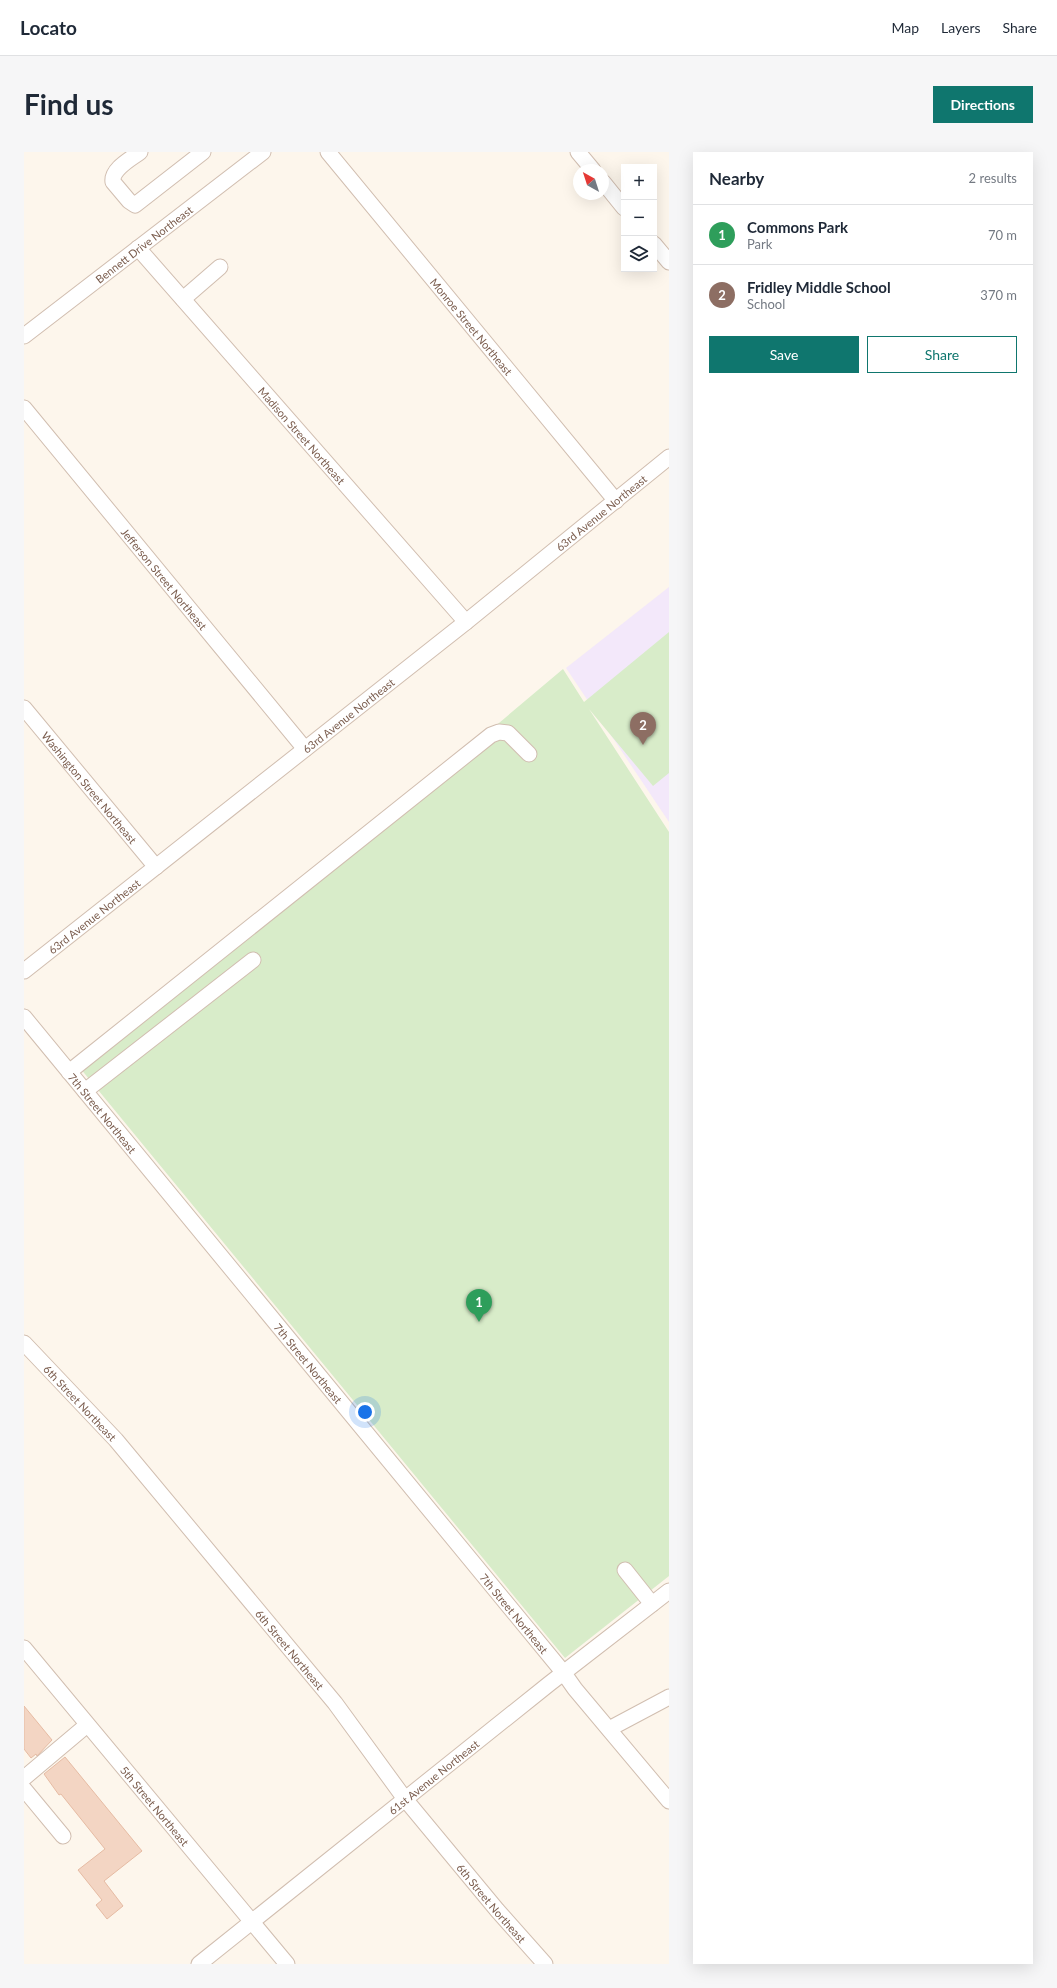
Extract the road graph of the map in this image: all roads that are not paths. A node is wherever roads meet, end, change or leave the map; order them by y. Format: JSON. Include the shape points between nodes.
{"nodes":[{"id":1,"x":140,"y":152,"type":"edge"},
{"id":2,"x":203,"y":152,"type":"edge"},
{"id":3,"x":263,"y":152,"type":"edge"},
{"id":4,"x":328,"y":152,"type":"edge"},
{"id":5,"x":578,"y":152,"type":"edge"},
{"id":6,"x":588,"y":164,"type":"edge"},
{"id":7,"x":609,"y":189,"type":"edge"},
{"id":8,"x":621,"y":204,"type":"edge"},
{"id":9,"x":138,"y":248,"type":"junction"},
{"id":10,"x":657,"y":248,"type":"edge"},
{"id":11,"x":669,"y":262,"type":"edge"},
{"id":12,"x":220,"y":267,"type":"dead end"},
{"id":13,"x":183,"y":299,"type":"junction"},
{"id":14,"x":24,"y":336,"type":"edge"},
{"id":15,"x":24,"y":408,"type":"edge"},
{"id":16,"x":669,"y":456,"type":"edge"},
{"id":17,"x":616,"y":501,"type":"junction"},
{"id":18,"x":466,"y":622,"type":"junction"},
{"id":19,"x":24,"y":708,"type":"edge"},
{"id":20,"x":304,"y":749,"type":"junction"},
{"id":21,"x":529,"y":754,"type":"dead end"},
{"id":22,"x":156,"y":867,"type":"junction"},
{"id":23,"x":253,"y":960,"type":"dead end"},
{"id":24,"x":24,"y":971,"type":"edge"},
{"id":25,"x":24,"y":1017,"type":"edge"},
{"id":26,"x":69,"y":1072,"type":"junction"},
{"id":27,"x":85,"y":1091,"type":"junction"},
{"id":28,"x":24,"y":1343,"type":"edge"},
{"id":29,"x":625,"y":1570,"type":"dead end"},
{"id":30,"x":669,"y":1591,"type":"edge"},
{"id":31,"x":652,"y":1604,"type":"junction"},
{"id":32,"x":24,"y":1648,"type":"edge"},
{"id":33,"x":564,"y":1672,"type":"junction"},
{"id":34,"x":669,"y":1697,"type":"edge"},
{"id":35,"x":88,"y":1725,"type":"junction"},
{"id":36,"x":609,"y":1729,"type":"junction"},
{"id":37,"x":24,"y":1778,"type":"edge"},
{"id":38,"x":24,"y":1789,"type":"edge"},
{"id":39,"x":405,"y":1799,"type":"junction"},
{"id":40,"x":669,"y":1800,"type":"edge"},
{"id":41,"x":63,"y":1836,"type":"dead end"},
{"id":42,"x":251,"y":1922,"type":"junction"},
{"id":43,"x":199,"y":1964,"type":"edge"},
{"id":44,"x":287,"y":1964,"type":"edge"},
{"id":45,"x":545,"y":1964,"type":"edge"}],
"edges":[{"from":1,"to":2,"type":"street","via":[[116,170],[113,178],[113,182],[135,205]]},
{"from":3,"to":9,"type":"street","name":"Bennett Drive Northeast"},
{"from":4,"to":17,"type":"street","name":"Monroe Street Northeast"},
{"from":5,"to":6,"type":"street"},
{"from":7,"to":8,"type":"street"},
{"from":9,"to":13,"type":"street","name":"Madison Street Northeast"},
{"from":9,"to":14,"type":"street","name":"Bennett Drive Northeast"},
{"from":10,"to":11,"type":"street"},
{"from":12,"to":13,"type":"street"},
{"from":13,"to":18,"type":"street","name":"Madison Street Northeast"},
{"from":15,"to":20,"type":"street","name":"Jefferson Street Northeast"},
{"from":16,"to":17,"type":"street","name":"63rd Avenue Northeast"},
{"from":17,"to":18,"type":"street","name":"63rd Avenue Northeast"},
{"from":18,"to":20,"type":"street","name":"63rd Avenue Northeast"},
{"from":19,"to":22,"type":"street","name":"Washington Street Northeast"},
{"from":20,"to":22,"type":"street","name":"63rd Avenue Northeast"},
{"from":21,"to":26,"type":"street","via":[[508,733],[499,732],[491,735]]},
{"from":22,"to":24,"type":"street","name":"63rd Avenue Northeast"},
{"from":23,"to":27,"type":"street"},
{"from":25,"to":26,"type":"street","name":"7th Street Northeast"},
{"from":26,"to":27,"type":"street","name":"7th Street Northeast"},
{"from":27,"to":33,"type":"street","name":"7th Street Northeast"},
{"from":28,"to":39,"type":"street","name":"6th Street Northeast","via":[[116,1440],[335,1703]]},
{"from":29,"to":31,"type":"street"},
{"from":30,"to":31,"type":"street","name":"61st Avenue Northeast"},
{"from":31,"to":33,"type":"street","name":"61st Avenue Northeast"},
{"from":32,"to":35,"type":"street","name":"5th Street Northeast"},
{"from":33,"to":36,"type":"street","name":"7th Street Northeast"},
{"from":33,"to":39,"type":"street","name":"61st Avenue Northeast"},
{"from":34,"to":36,"type":"street"},
{"from":35,"to":37,"type":"street"},
{"from":35,"to":42,"type":"street","name":"5th Street Northeast"},
{"from":36,"to":40,"type":"street","name":"7th Street Northeast"},
{"from":38,"to":41,"type":"street"},
{"from":39,"to":42,"type":"street","name":"61st Avenue Northeast"},
{"from":39,"to":45,"type":"street","name":"6th Street Northeast"},
{"from":42,"to":43,"type":"street","name":"61st Avenue Northeast"},
{"from":42,"to":44,"type":"street","name":"5th Street Northeast"}]}
